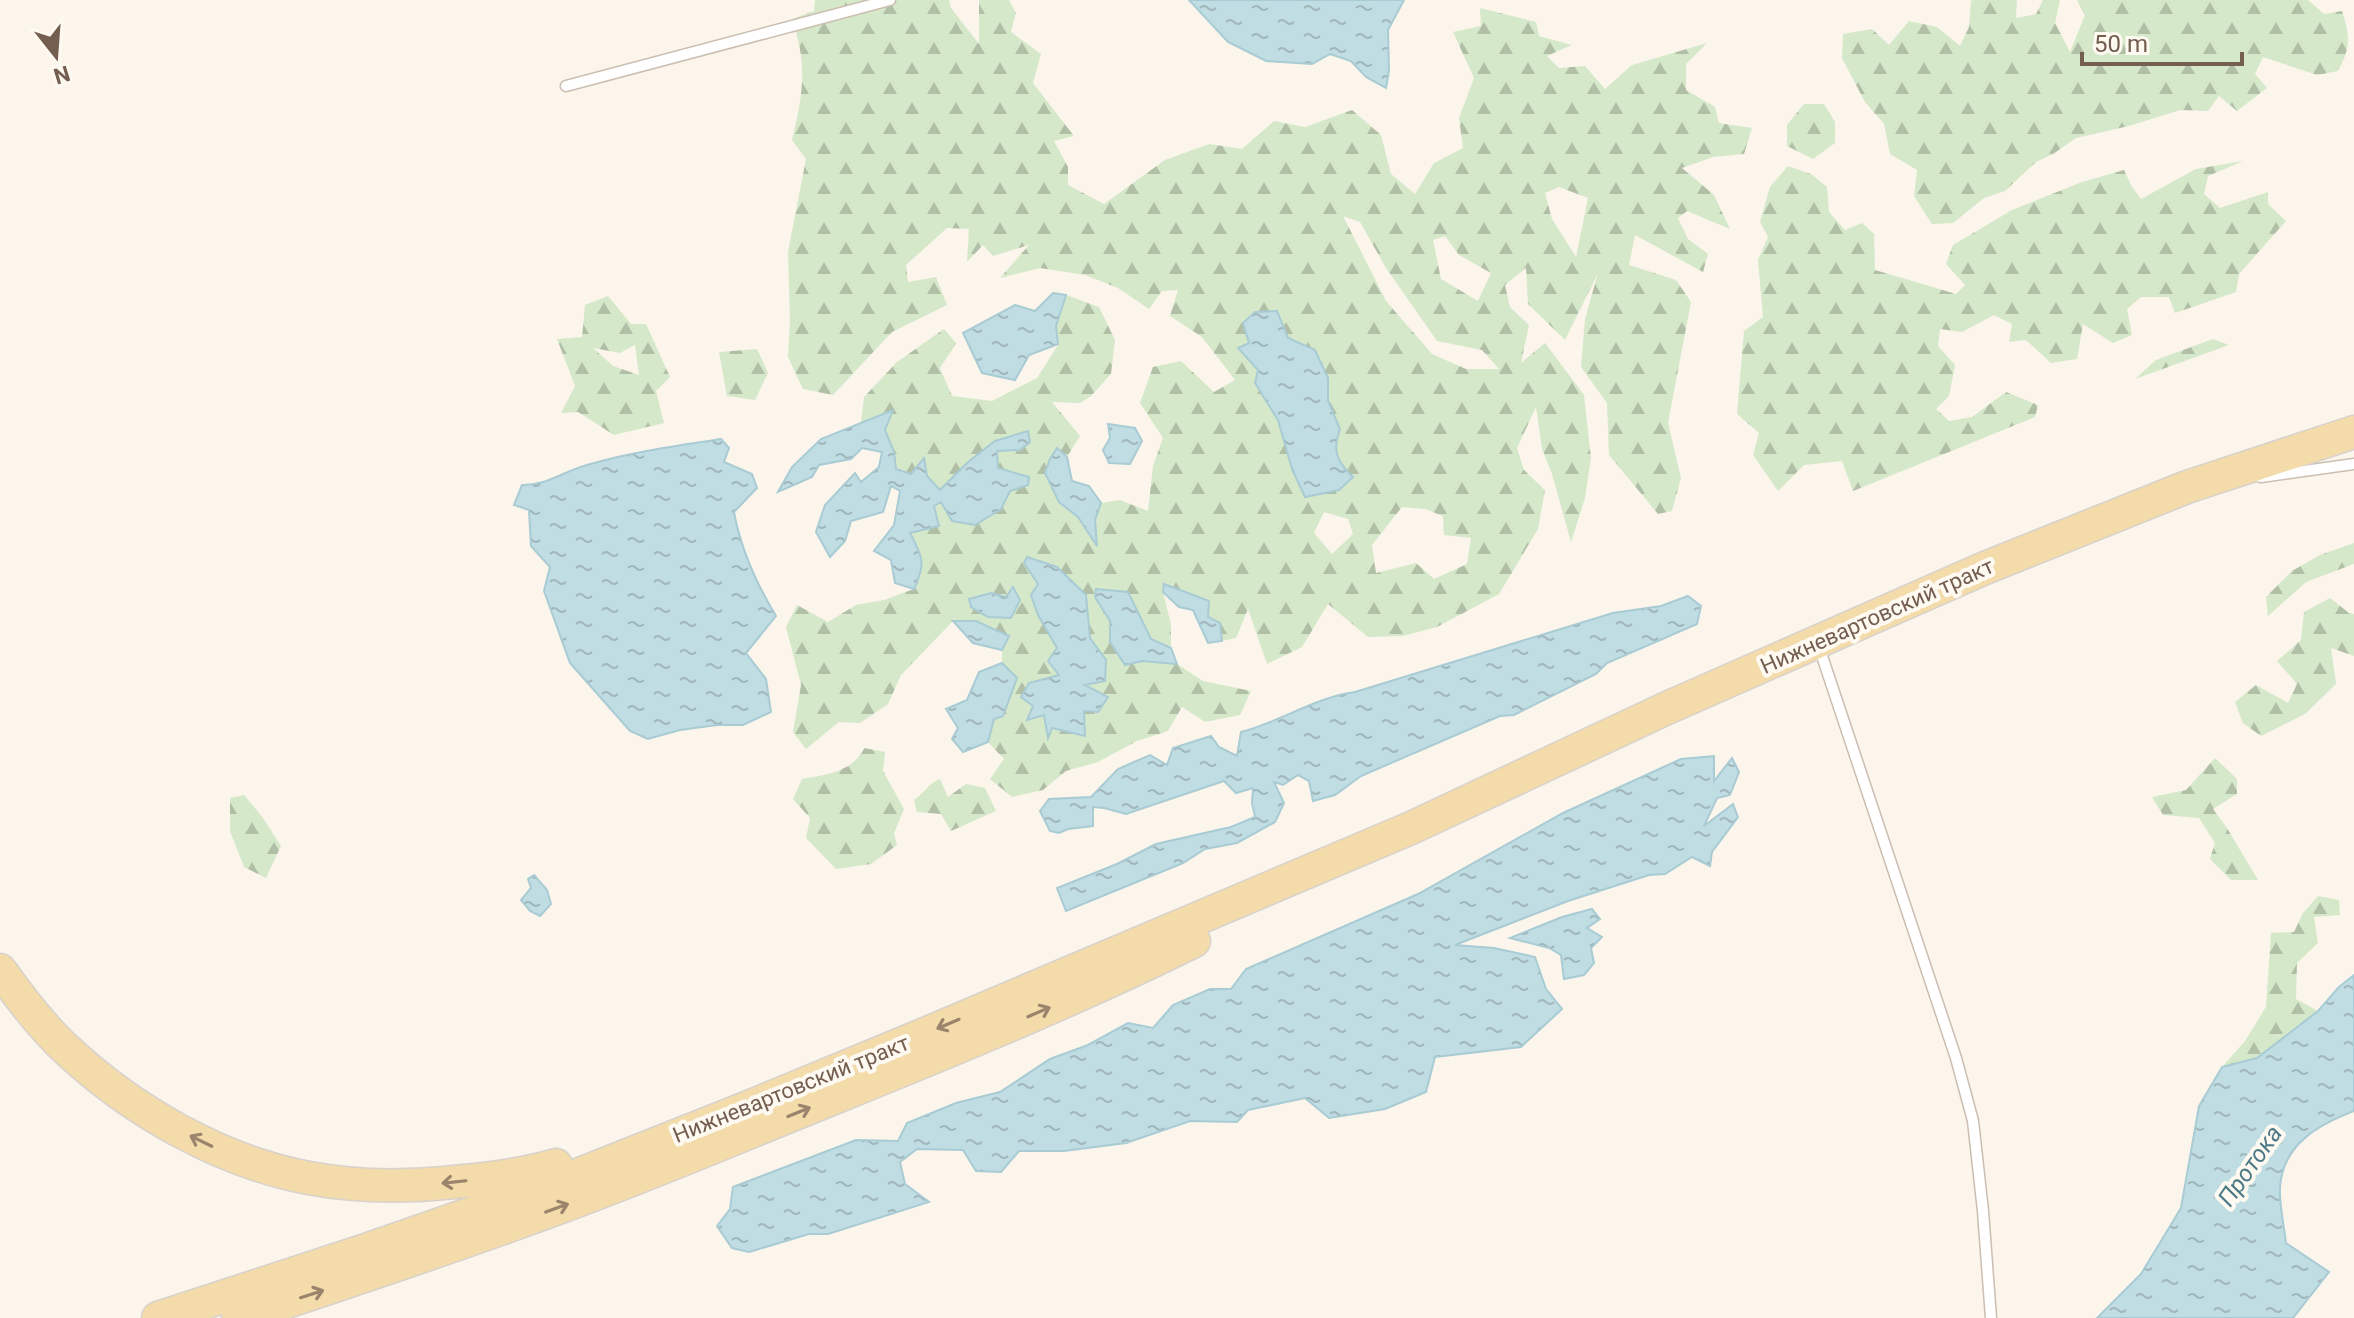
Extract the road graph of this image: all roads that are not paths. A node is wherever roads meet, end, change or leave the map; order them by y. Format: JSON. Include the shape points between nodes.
{"nodes":[{"id":1,"x":890,"y":0,"type":"edge"},
{"id":2,"x":566,"y":86,"type":"dead end"},
{"id":3,"x":2354,"y":432,"type":"edge"},
{"id":4,"x":2354,"y":464,"type":"edge"},
{"id":5,"x":2187,"y":487,"type":"junction"},
{"id":6,"x":1818,"y":642,"type":"junction"},
{"id":7,"x":1411,"y":828,"type":"junction"},
{"id":8,"x":0,"y":970,"type":"edge"},
{"id":9,"x":746,"y":1108,"type":"junction"},
{"id":10,"x":158,"y":1318,"type":"edge"},
{"id":11,"x":238,"y":1318,"type":"edge"},
{"id":12,"x":1991,"y":1318,"type":"edge"}],
"edges":[{"from":1,"to":2,"type":"lane"},
{"from":3,"to":5,"type":"main road","name":"Нижневартовский тракт"},
{"from":4,"to":5,"type":"lane"},
{"from":5,"to":6,"type":"main road","name":"Нижневартовский тракт"},
{"from":6,"to":7,"type":"main road","name":"Нижневартовский тракт"},
{"from":6,"to":12,"type":"lane","via":[[1973,1121]]},
{"from":7,"to":9,"type":"main road","name":"Нижневартовский тракт","one_way":true},
{"from":11,"to":7,"type":"main road","name":"Нижневартовский тракт","one_way":true,"via":[[561,1207],[908,1068],[1132,971]]},
{"from":9,"to":8,"type":"main road","one_way":true,"via":[[547,1167],[491,1178],[427,1185],[309,1178],[249,1161],[159,1119],[65,1048]]},
{"from":9,"to":10,"type":"main road","name":"Нижневартовский тракт","via":[[552,1185]]}]}
